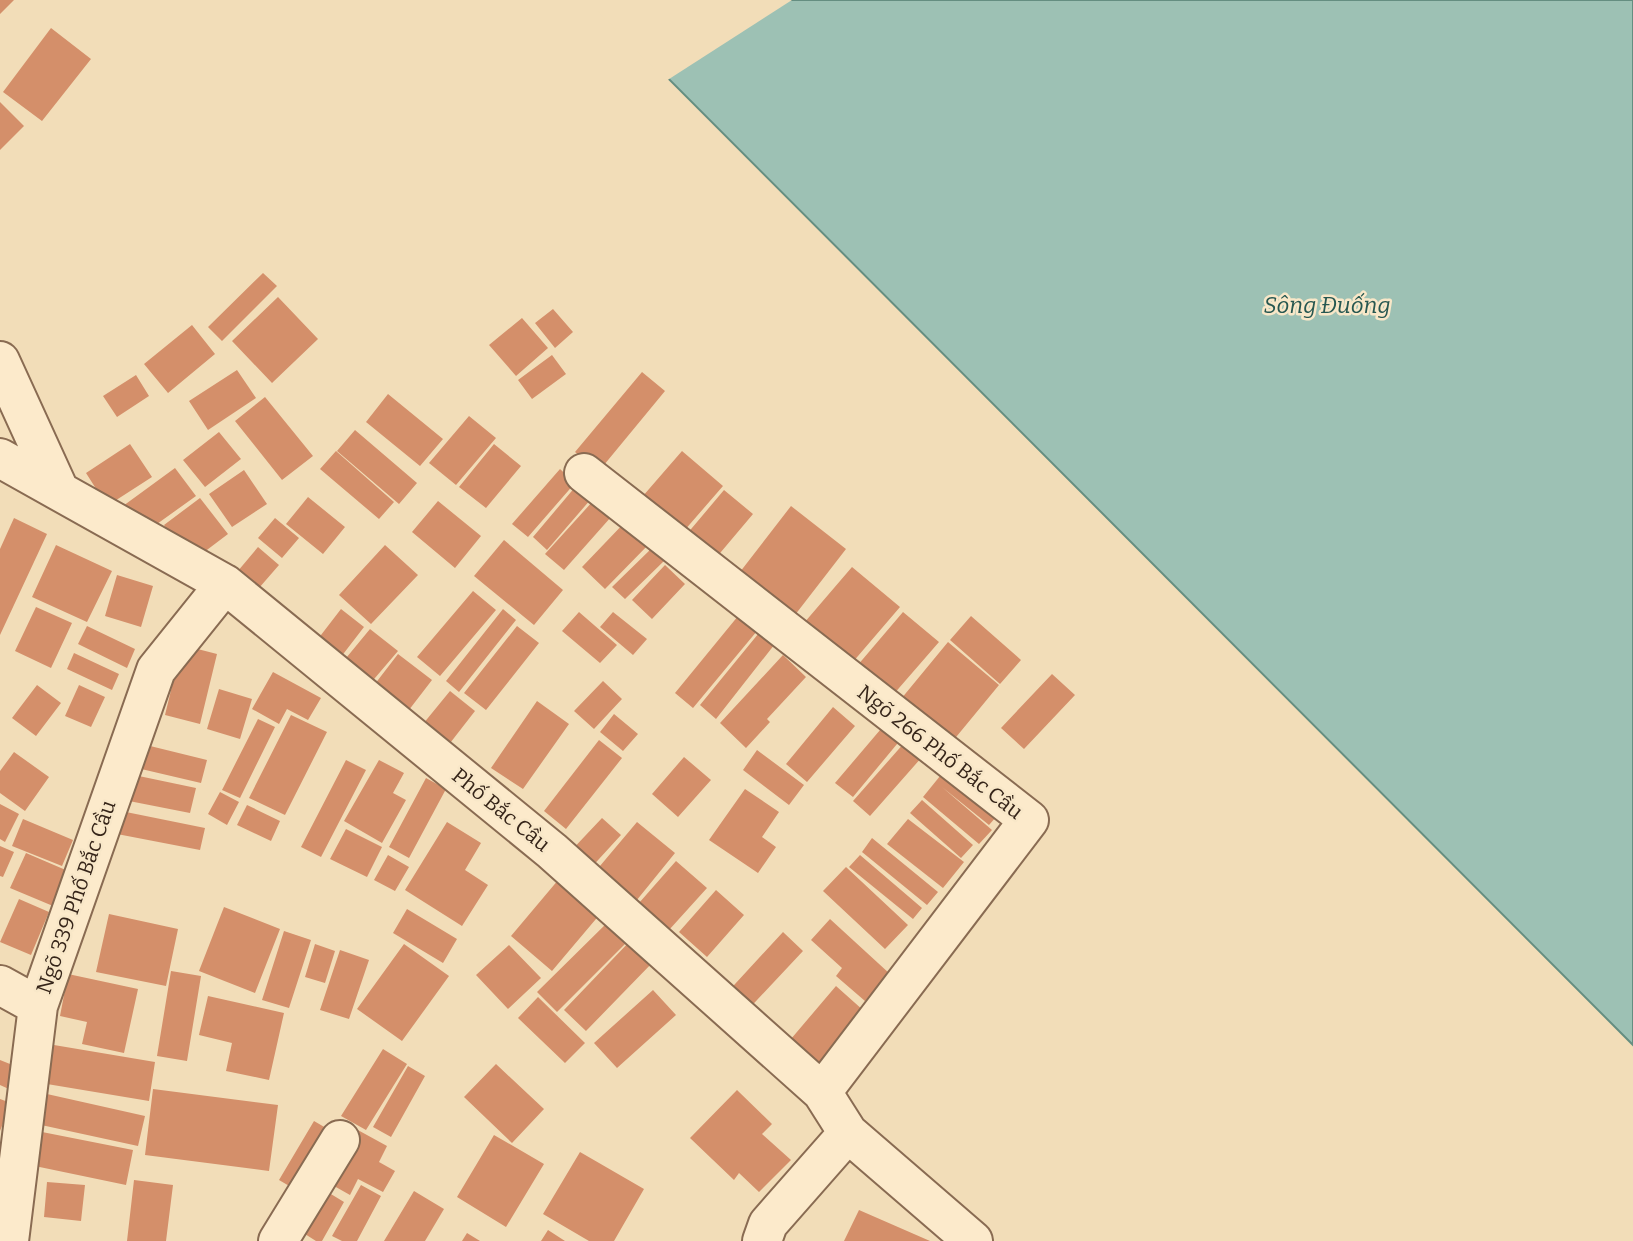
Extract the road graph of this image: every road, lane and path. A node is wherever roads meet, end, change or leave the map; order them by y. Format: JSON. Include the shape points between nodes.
{"nodes":[{"id":1,"x":0,"y":361,"type":"edge"},
{"id":2,"x":0,"y":458,"type":"edge"},
{"id":3,"x":584,"y":473,"type":"dead end"},
{"id":4,"x":58,"y":488,"type":"junction"},
{"id":5,"x":225,"y":584,"type":"junction"},
{"id":6,"x":0,"y":985,"type":"edge"},
{"id":7,"x":38,"y":1006,"type":"junction"},
{"id":8,"x":822,"y":1092,"type":"junction"},
{"id":9,"x":848,"y":1133,"type":"junction"},
{"id":10,"x":340,"y":1140,"type":"dead end"},
{"id":11,"x":9,"y":1241,"type":"edge"},
{"id":12,"x":278,"y":1241,"type":"edge"},
{"id":13,"x":762,"y":1241,"type":"edge"},
{"id":14,"x":973,"y":1241,"type":"edge"}],
"edges":[{"from":1,"to":4,"type":"street"},
{"from":2,"to":4,"type":"street","name":"Phố Bắc Cầu"},
{"from":3,"to":8,"type":"street","name":"Ngõ 266 Phố Bắc Cầu","via":[[1029,820]]},
{"from":4,"to":5,"type":"street","name":"Phố Bắc Cầu"},
{"from":5,"to":7,"type":"street","name":"Ngõ 339 Phố Bắc Cầu","via":[[156,670]]},
{"from":5,"to":8,"type":"street","name":"Phố Bắc Cầu","via":[[552,851]]},
{"from":6,"to":7,"type":"street"},
{"from":7,"to":11,"type":"street","name":"Ngõ 339 Phố Bắc Cầu"},
{"from":8,"to":9,"type":"street","name":"Phố Bắc Cầu"},
{"from":9,"to":13,"type":"street","via":[[768,1224]]},
{"from":9,"to":14,"type":"street","name":"Phố Bắc Cầu"},
{"from":10,"to":12,"type":"street"}]}
